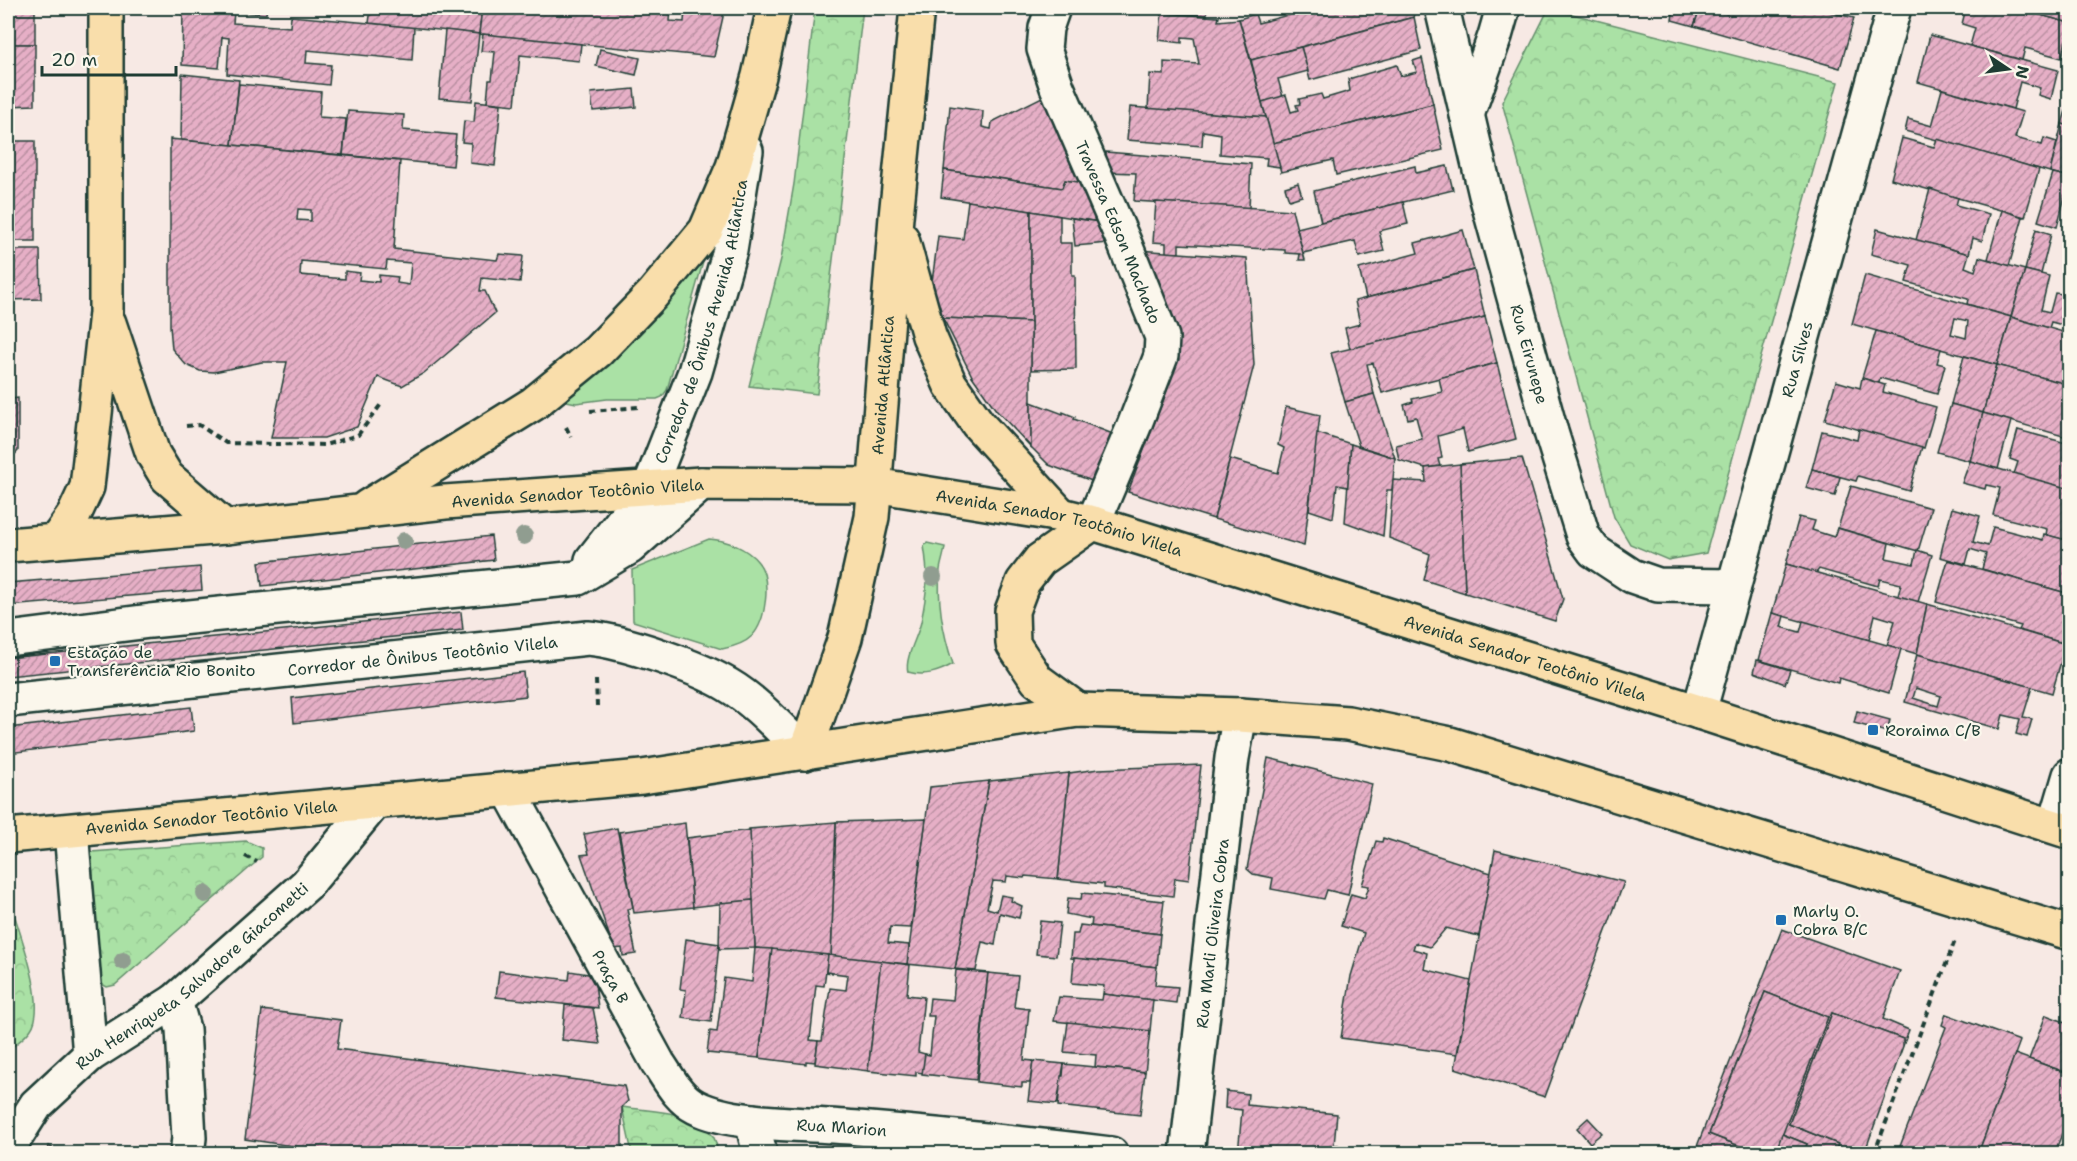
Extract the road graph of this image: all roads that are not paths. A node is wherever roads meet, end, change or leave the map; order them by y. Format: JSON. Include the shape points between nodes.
{"nodes":[{"id":1,"x":106,"y":8,"type":"edge"},
{"id":2,"x":774,"y":8,"type":"edge"},
{"id":3,"x":917,"y":8,"type":"edge"},
{"id":4,"x":1053,"y":8,"type":"edge"},
{"id":5,"x":1442,"y":8,"type":"edge"},
{"id":6,"x":1503,"y":8,"type":"edge"},
{"id":7,"x":1894,"y":8,"type":"edge"},
{"id":8,"x":759,"y":76,"type":"junction"},
{"id":9,"x":1467,"y":116,"type":"junction"},
{"id":10,"x":896,"y":217,"type":"junction"},
{"id":11,"x":106,"y":313,"type":"junction"},
{"id":12,"x":701,"y":484,"type":"junction"},
{"id":13,"x":874,"y":485,"type":"junction"},
{"id":14,"x":650,"y":486,"type":"junction"},
{"id":15,"x":360,"y":511,"type":"junction"},
{"id":16,"x":1061,"y":515,"type":"junction"},
{"id":17,"x":1093,"y":524,"type":"junction"},
{"id":18,"x":225,"y":527,"type":"junction"},
{"id":19,"x":56,"y":541,"type":"junction"},
{"id":20,"x":8,"y":545,"type":"edge"},
{"id":21,"x":578,"y":578,"type":"junction"},
{"id":22,"x":1734,"y":586,"type":"junction"},
{"id":23,"x":8,"y":639,"type":"edge"},
{"id":24,"x":8,"y":700,"type":"edge"},
{"id":25,"x":1078,"y":710,"type":"junction"},
{"id":26,"x":1699,"y":712,"type":"junction"},
{"id":27,"x":1240,"y":715,"type":"junction"},
{"id":28,"x":805,"y":753,"type":"junction"},
{"id":29,"x":2070,"y":775,"type":"edge"},
{"id":30,"x":508,"y":789,"type":"junction"},
{"id":31,"x":375,"y":802,"type":"junction"},
{"id":32,"x":2062,"y":829,"type":"edge"},
{"id":33,"x":70,"y":831,"type":"junction"},
{"id":34,"x":8,"y":836,"type":"edge"},
{"id":35,"x":2070,"y":933,"type":"edge"},
{"id":36,"x":175,"y":1001,"type":"junction"},
{"id":37,"x":90,"y":1055,"type":"junction"},
{"id":38,"x":752,"y":1121,"type":"junction"},
{"id":39,"x":8,"y":1149,"type":"edge"},
{"id":40,"x":187,"y":1154,"type":"edge"},
{"id":41,"x":760,"y":1154,"type":"edge"},
{"id":42,"x":1111,"y":1154,"type":"edge"},
{"id":43,"x":1187,"y":1154,"type":"edge"}],
"edges":[{"from":1,"to":11,"type":"main road"},
{"from":2,"to":8,"type":"main road"},
{"from":3,"to":10,"type":"main road","name":"Avenida Atlântica"},
{"from":4,"to":17,"type":"street","name":"Travessa Edson Machado","via":[[1044,48],[1162,337],[1161,356]]},
{"from":5,"to":9,"type":"street","name":"Rua Eirunepe"},
{"from":6,"to":9,"type":"street"},
{"from":7,"to":22,"type":"street","name":"Rua Silves"},
{"from":8,"to":14,"type":"street","name":"Corredor de Ônibus Avenida Atlântica","via":[[730,250],[695,372]]},
{"from":8,"to":15,"type":"main road","via":[[733,167],[706,230],[653,294],[598,351],[532,404]]},
{"from":9,"to":22,"type":"street","name":"Rua Eirunepe","via":[[1548,421],[1583,536],[1594,551],[1632,576],[1658,585]]},
{"from":10,"to":13,"type":"main road","name":"Avenida Atlântica"},
{"from":10,"to":16,"type":"main road","via":[[929,336],[950,384],[978,424]]},
{"from":11,"to":18,"type":"main road","via":[[153,454],[167,477]]},
{"from":11,"to":19,"type":"main road","via":[[87,488],[75,515]]},
{"from":12,"to":13,"type":"main road","name":"Avenida Senador Teotônio Vilela"},
{"from":12,"to":14,"type":"main road","name":"Avenida Senador Teotônio Vilela"},
{"from":12,"to":21,"type":"street","via":[[630,547]]},
{"from":13,"to":16,"type":"main road","name":"Avenida Senador Teotônio Vilela"},
{"from":13,"to":28,"type":"main road","name":"Avenida Atlântica","via":[[872,516],[845,638]]},
{"from":14,"to":15,"type":"main road","name":"Avenida Senador Teotônio Vilela"},
{"from":14,"to":21,"type":"street","name":"Corredor de Ônibus Avenida Atlântica"},
{"from":15,"to":18,"type":"main road","name":"Avenida Senador Teotônio Vilela"},
{"from":16,"to":17,"type":"main road","name":"Avenida Senador Teotônio Vilela"},
{"from":17,"to":25,"type":"main road","via":[[1040,560],[1023,582],[1012,611],[1013,644],[1037,680]]},
{"from":17,"to":26,"type":"main road","name":"Avenida Senador Teotônio Vilela"},
{"from":18,"to":19,"type":"main road","name":"Avenida Senador Teotônio Vilela"},
{"from":19,"to":20,"type":"main road","name":"Avenida Senador Teotônio Vilela"},
{"from":21,"to":23,"type":"street"},
{"from":22,"to":26,"type":"street","name":"Rua Silves"},
{"from":24,"to":28,"type":"street","name":"Corredor de Ônibus Teotônio Vilela","via":[[606,639],[728,685]]},
{"from":25,"to":27,"type":"main road","name":"Avenida Senador Teotônio Vilela"},
{"from":25,"to":28,"type":"main road","name":"Avenida Senador Teotônio Vilela"},
{"from":26,"to":32,"type":"main road","name":"Avenida Senador Teotônio Vilela"},
{"from":27,"to":35,"type":"main road","name":"Avenida Senador Teotônio Vilela","via":[[1348,723],[1450,744]]},
{"from":27,"to":43,"type":"street","name":"Rua Marli Oliveira Cobra"},
{"from":28,"to":30,"type":"main road","name":"Avenida Senador Teotônio Vilela","via":[[642,777]]},
{"from":29,"to":32,"type":"street"},
{"from":30,"to":31,"type":"main road","name":"Avenida Senador Teotônio Vilela"},
{"from":30,"to":38,"type":"street","name":"Praça B","via":[[628,1011],[677,1092],[695,1106]]},
{"from":31,"to":33,"type":"main road","name":"Avenida Senador Teotônio Vilela"},
{"from":31,"to":36,"type":"street","name":"Rua Henriqueta Salvadore Giacometti","via":[[307,884]]},
{"from":33,"to":34,"type":"main road","name":"Avenida Senador Teotônio Vilela"},
{"from":33,"to":37,"type":"street"},
{"from":36,"to":37,"type":"street","name":"Rua Henriqueta Salvadore Giacometti"},
{"from":36,"to":40,"type":"street","via":[[183,1029]]},
{"from":37,"to":39,"type":"street","name":"Rua Henriqueta Salvadore Giacometti","via":[[36,1105]]},
{"from":38,"to":41,"type":"street"},
{"from":38,"to":42,"type":"street","name":"Rua Marion","via":[[856,1127]]}]}
